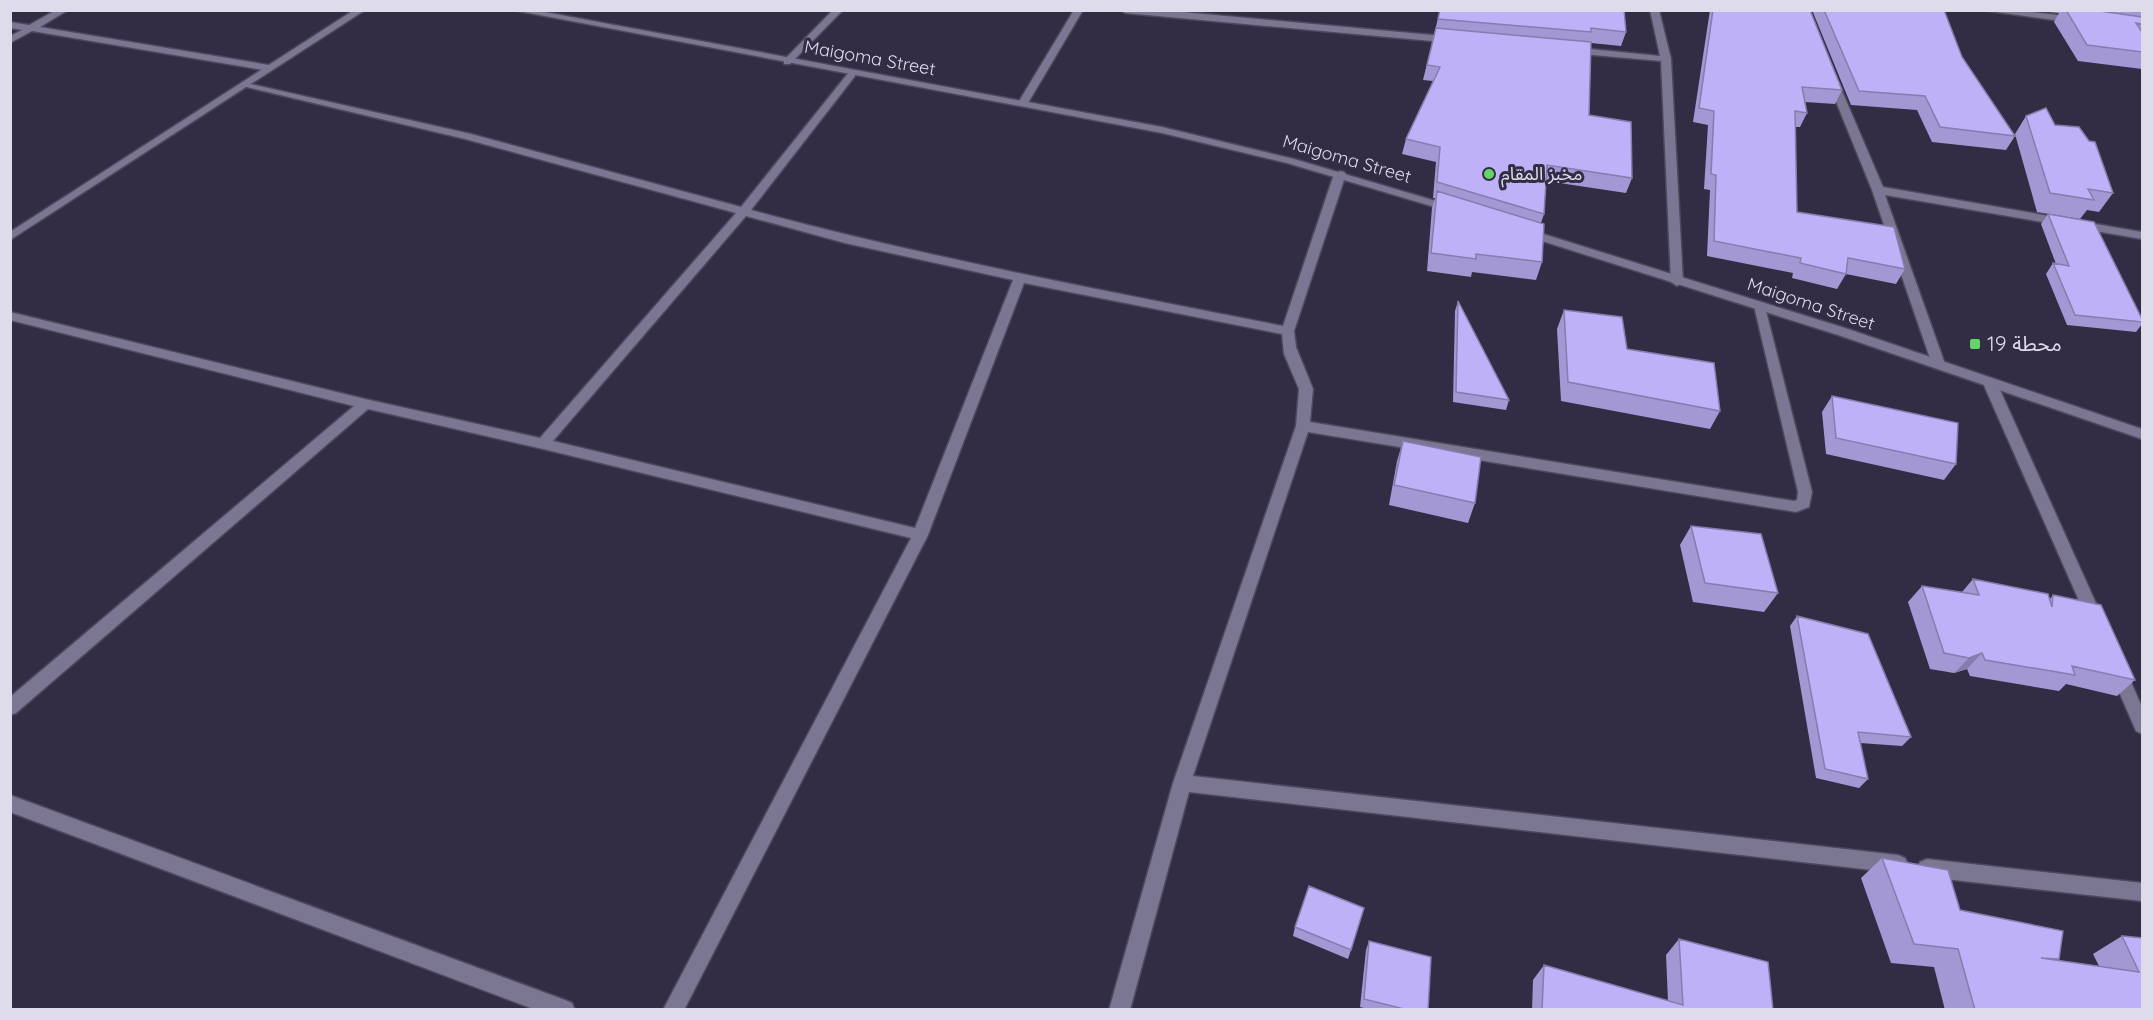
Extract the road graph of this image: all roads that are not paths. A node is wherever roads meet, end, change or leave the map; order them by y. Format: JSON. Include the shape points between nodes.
{"nodes":[{"id":1,"x":64,"y":10,"type":"edge"},
{"id":2,"x":362,"y":10,"type":"edge"},
{"id":3,"x":517,"y":10,"type":"edge"},
{"id":4,"x":839,"y":10,"type":"edge"},
{"id":5,"x":1079,"y":10,"type":"edge"},
{"id":6,"x":1125,"y":10,"type":"edge"},
{"id":7,"x":1654,"y":10,"type":"edge"},
{"id":8,"x":1986,"y":10,"type":"edge"},
{"id":9,"x":2090,"y":22,"type":"edge"},
{"id":10,"x":10,"y":25,"type":"edge"},
{"id":11,"x":32,"y":28,"type":"junction"},
{"id":12,"x":10,"y":40,"type":"edge"},
{"id":13,"x":1466,"y":41,"type":"edge"},
{"id":14,"x":1560,"y":49,"type":"edge"},
{"id":15,"x":1666,"y":59,"type":"junction"},
{"id":16,"x":787,"y":62,"type":"junction"},
{"id":17,"x":1825,"y":63,"type":"edge"},
{"id":18,"x":269,"y":68,"type":"junction"},
{"id":19,"x":852,"y":74,"type":"junction"},
{"id":20,"x":246,"y":84,"type":"junction"},
{"id":21,"x":1023,"y":103,"type":"junction"},
{"id":22,"x":1340,"y":174,"type":"junction"},
{"id":23,"x":1878,"y":190,"type":"junction"},
{"id":24,"x":743,"y":212,"type":"junction"},
{"id":25,"x":1468,"y":214,"type":"edge"},
{"id":26,"x":1512,"y":228,"type":"edge"},
{"id":27,"x":2142,"y":236,"type":"edge"},
{"id":28,"x":10,"y":237,"type":"edge"},
{"id":29,"x":1020,"y":278,"type":"junction"},
{"id":30,"x":1677,"y":282,"type":"junction"},
{"id":31,"x":1760,"y":306,"type":"junction"},
{"id":32,"x":10,"y":316,"type":"edge"},
{"id":33,"x":1288,"y":331,"type":"junction"},
{"id":34,"x":1938,"y":364,"type":"junction"},
{"id":35,"x":1989,"y":381,"type":"junction"},
{"id":36,"x":365,"y":404,"type":"junction"},
{"id":37,"x":1303,"y":426,"type":"junction"},
{"id":38,"x":2142,"y":434,"type":"edge"},
{"id":39,"x":543,"y":444,"type":"junction"},
{"id":40,"x":920,"y":534,"type":"junction"},
{"id":41,"x":2104,"y":639,"type":"edge"},
{"id":42,"x":2114,"y":661,"type":"edge"},
{"id":43,"x":10,"y":708,"type":"edge"},
{"id":44,"x":2142,"y":726,"type":"edge"},
{"id":45,"x":1182,"y":783,"type":"junction"},
{"id":46,"x":10,"y":803,"type":"edge"},
{"id":47,"x":2142,"y":892,"type":"edge"},
{"id":48,"x":565,"y":1010,"type":"edge"},
{"id":49,"x":673,"y":1010,"type":"edge"},
{"id":50,"x":1119,"y":1010,"type":"edge"}],
"edges":[{"from":1,"to":11,"type":"street"},
{"from":2,"to":18,"type":"street"},
{"from":3,"to":16,"type":"street","name":"Maigoma Street"},
{"from":4,"to":16,"type":"street"},
{"from":5,"to":21,"type":"street"},
{"from":6,"to":13,"type":"street"},
{"from":7,"to":15,"type":"street"},
{"from":8,"to":9,"type":"street"},
{"from":10,"to":11,"type":"street"},
{"from":11,"to":12,"type":"street"},
{"from":11,"to":18,"type":"street"},
{"from":14,"to":15,"type":"street"},
{"from":15,"to":30,"type":"street"},
{"from":16,"to":19,"type":"street","name":"Maigoma Street"},
{"from":17,"to":23,"type":"street"},
{"from":18,"to":20,"type":"street"},
{"from":19,"to":21,"type":"street","name":"Maigoma Street"},
{"from":19,"to":24,"type":"street"},
{"from":20,"to":24,"type":"street","via":[[467,136]]},
{"from":20,"to":28,"type":"street"},
{"from":21,"to":22,"type":"street","name":"Maigoma Street","via":[[1216,142]]},
{"from":22,"to":25,"type":"street","name":"Maigoma Street"},
{"from":22,"to":33,"type":"street"},
{"from":23,"to":27,"type":"street"},
{"from":23,"to":34,"type":"street"},
{"from":24,"to":29,"type":"street"},
{"from":24,"to":39,"type":"street"},
{"from":26,"to":30,"type":"street","name":"Maigoma Street"},
{"from":29,"to":33,"type":"street"},
{"from":29,"to":40,"type":"street"},
{"from":30,"to":31,"type":"street","name":"Maigoma Street"},
{"from":31,"to":34,"type":"street","name":"Maigoma Street"},
{"from":31,"to":37,"type":"street","via":[[1804,492],[1804,503],[1797,507]]},
{"from":32,"to":36,"type":"street"},
{"from":33,"to":37,"type":"street","via":[[1288,352],[1306,387]]},
{"from":34,"to":35,"type":"street","name":"Maigoma Street"},
{"from":35,"to":38,"type":"street","name":"Maigoma Street"},
{"from":35,"to":41,"type":"street"},
{"from":36,"to":39,"type":"street"},
{"from":36,"to":43,"type":"street"},
{"from":37,"to":45,"type":"street"},
{"from":39,"to":40,"type":"street"},
{"from":40,"to":49,"type":"street"},
{"from":42,"to":44,"type":"street"},
{"from":45,"to":47,"type":"street"},
{"from":45,"to":50,"type":"street"},
{"from":46,"to":48,"type":"street"}]}
